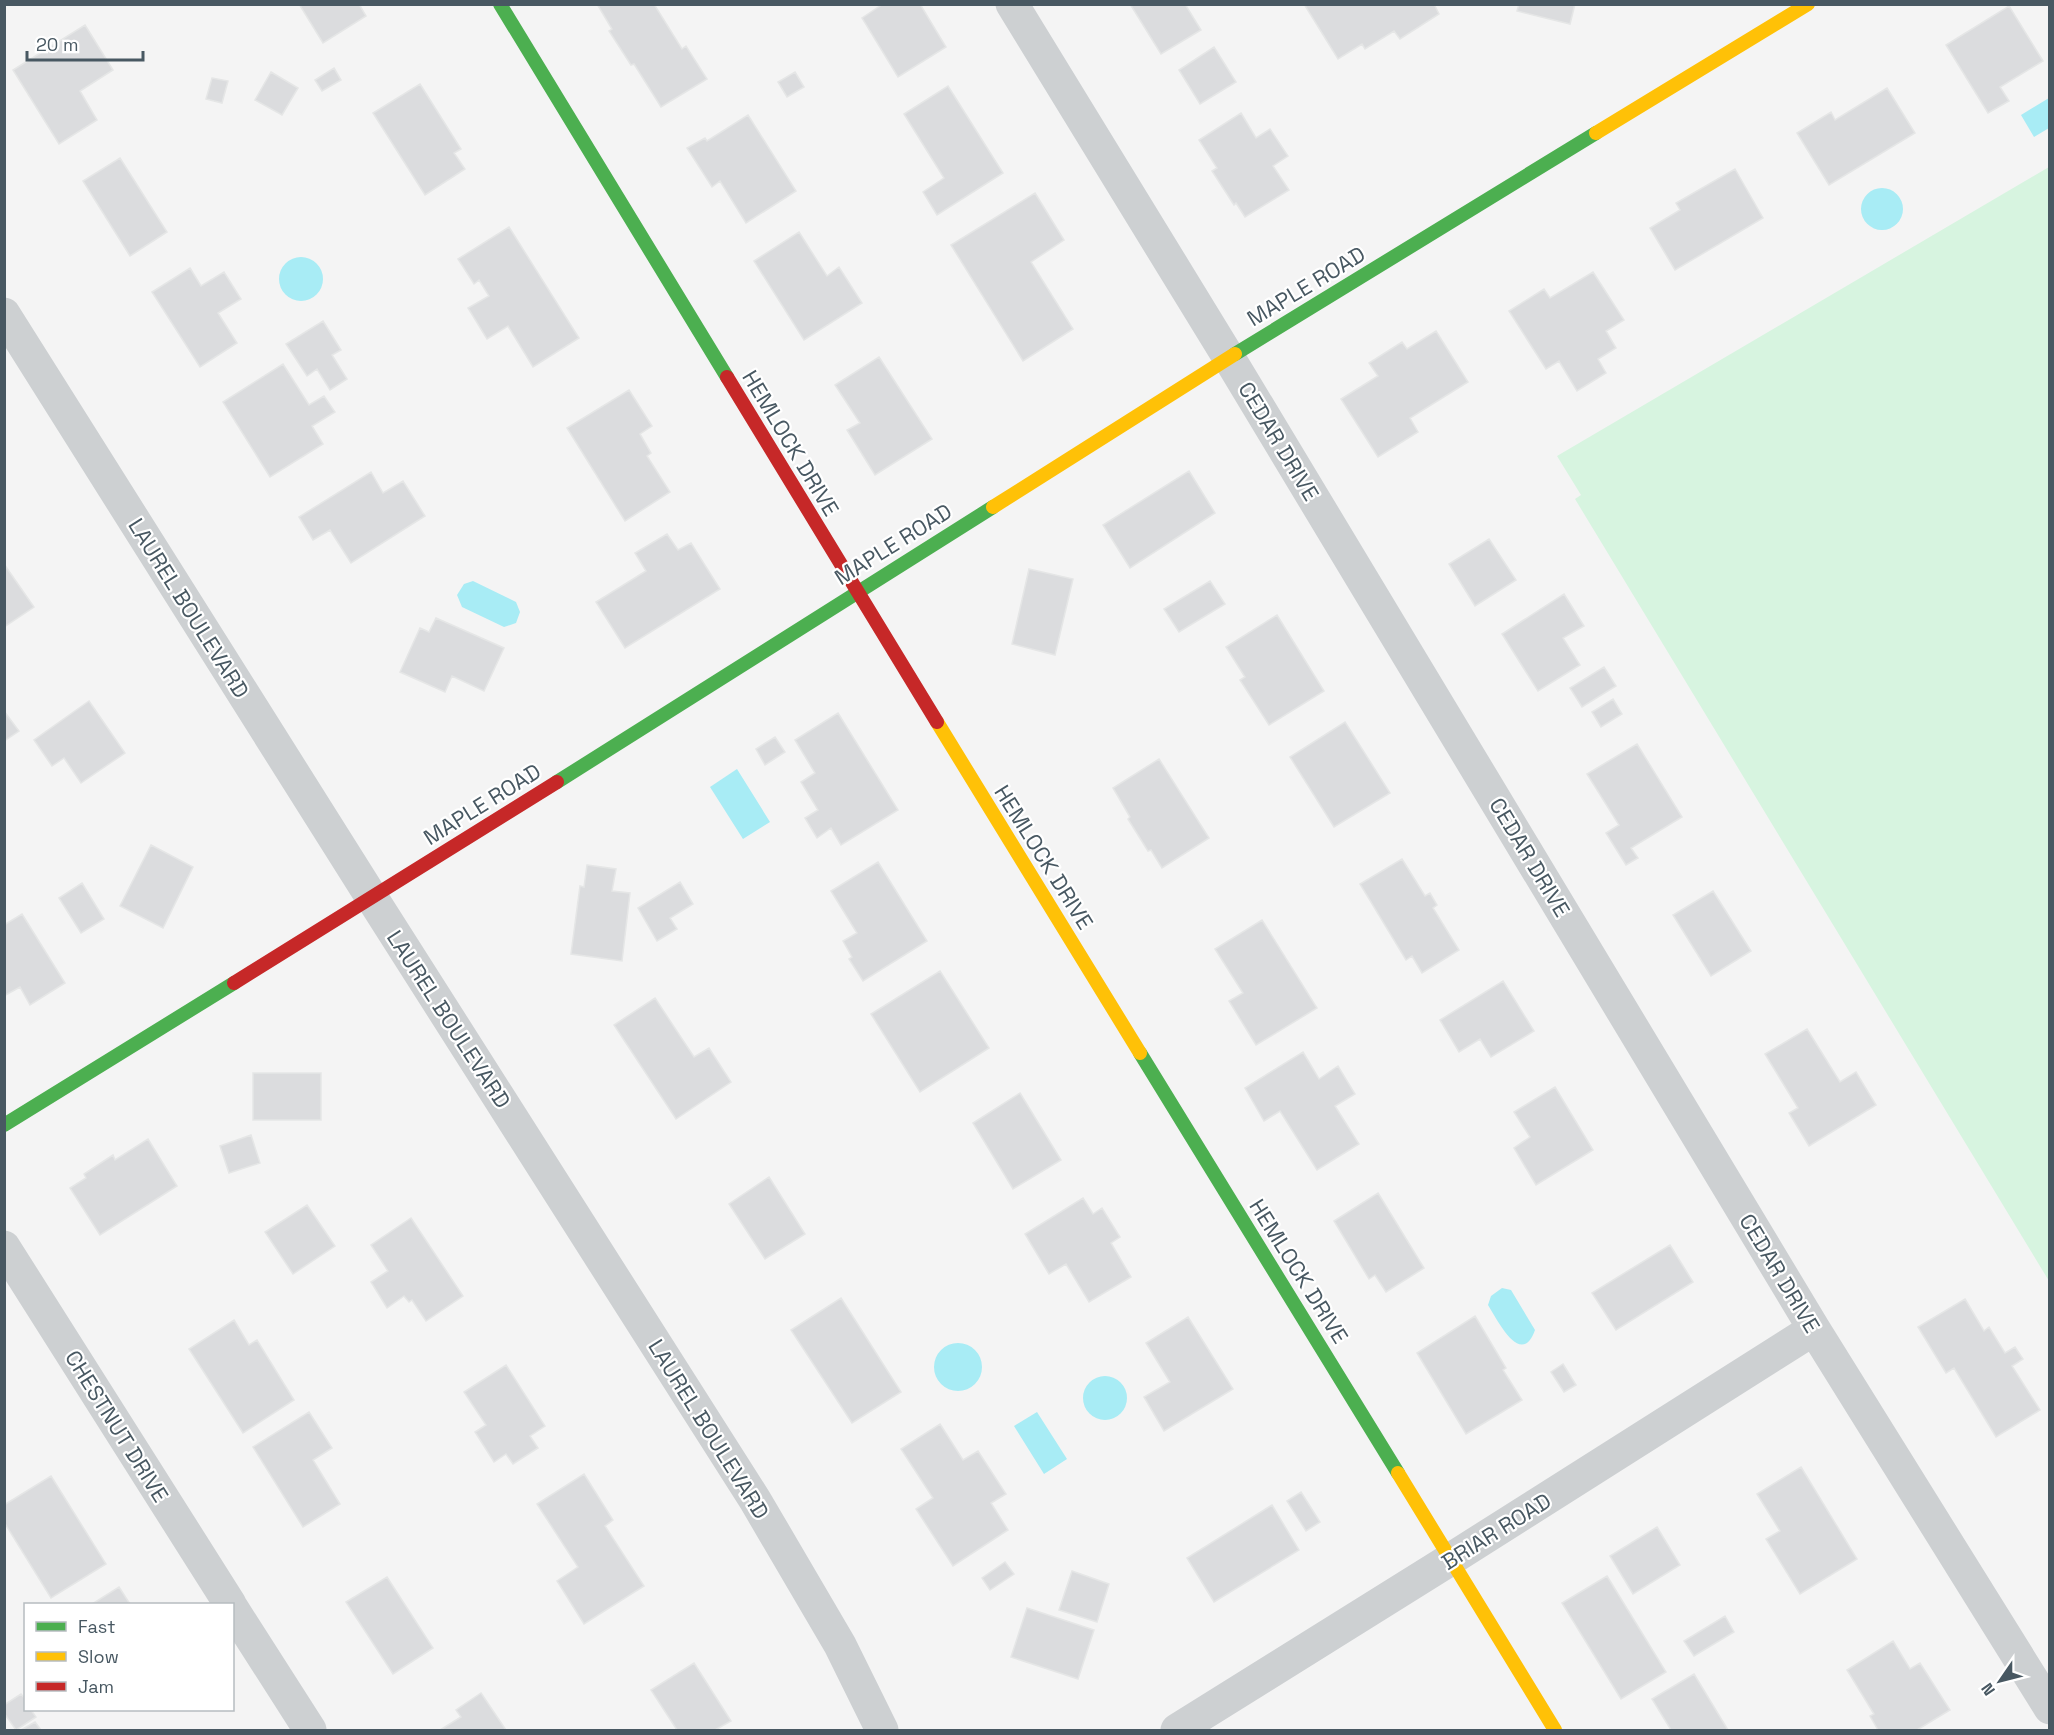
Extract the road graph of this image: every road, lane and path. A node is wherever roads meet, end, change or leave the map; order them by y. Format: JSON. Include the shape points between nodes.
{"nodes":[{"id":1,"x":500,"y":4,"type":"edge"},
{"id":2,"x":1012,"y":4,"type":"edge"},
{"id":3,"x":1808,"y":4,"type":"edge"},
{"id":4,"x":4,"y":314,"type":"edge"},
{"id":5,"x":1229,"y":358,"type":"junction"},
{"id":6,"x":857,"y":592,"type":"junction"},
{"id":7,"x":372,"y":898,"type":"junction"},
{"id":8,"x":4,"y":1125,"type":"edge"},
{"id":9,"x":4,"y":1247,"type":"edge"},
{"id":10,"x":1814,"y":1329,"type":"junction"},
{"id":11,"x":1451,"y":1559,"type":"junction"},
{"id":12,"x":229,"y":1603,"type":"edge"},
{"id":13,"x":234,"y":1611,"type":"edge"},
{"id":14,"x":2049,"y":1708,"type":"edge"},
{"id":15,"x":310,"y":1731,"type":"edge"},
{"id":16,"x":882,"y":1731,"type":"edge"},
{"id":17,"x":1177,"y":1731,"type":"edge"},
{"id":18,"x":1555,"y":1731,"type":"edge"}],
"edges":[{"from":1,"to":6,"type":"street","name":"HEMLOCK DRIVE"},
{"from":2,"to":5,"type":"street","name":"CEDAR DRIVE"},
{"from":3,"to":5,"type":"street","name":"MAPLE ROAD"},
{"from":4,"to":7,"type":"street","name":"LAUREL BOULEVARD"},
{"from":5,"to":6,"type":"street","name":"MAPLE ROAD"},
{"from":5,"to":10,"type":"street","name":"CEDAR DRIVE"},
{"from":6,"to":7,"type":"street","name":"MAPLE ROAD"},
{"from":6,"to":11,"type":"street","name":"HEMLOCK DRIVE"},
{"from":7,"to":8,"type":"street","name":"MAPLE ROAD"},
{"from":7,"to":16,"type":"street","name":"LAUREL BOULEVARD","via":[[754,1500],[840,1645]]},
{"from":9,"to":12,"type":"street","name":"CHESTNUT DRIVE"},
{"from":10,"to":11,"type":"street","name":"BRIAR ROAD"},
{"from":10,"to":14,"type":"street","name":"CEDAR DRIVE"},
{"from":11,"to":17,"type":"street","name":"BRIAR ROAD"},
{"from":11,"to":18,"type":"street","name":"HEMLOCK DRIVE"},
{"from":13,"to":15,"type":"street"}]}
